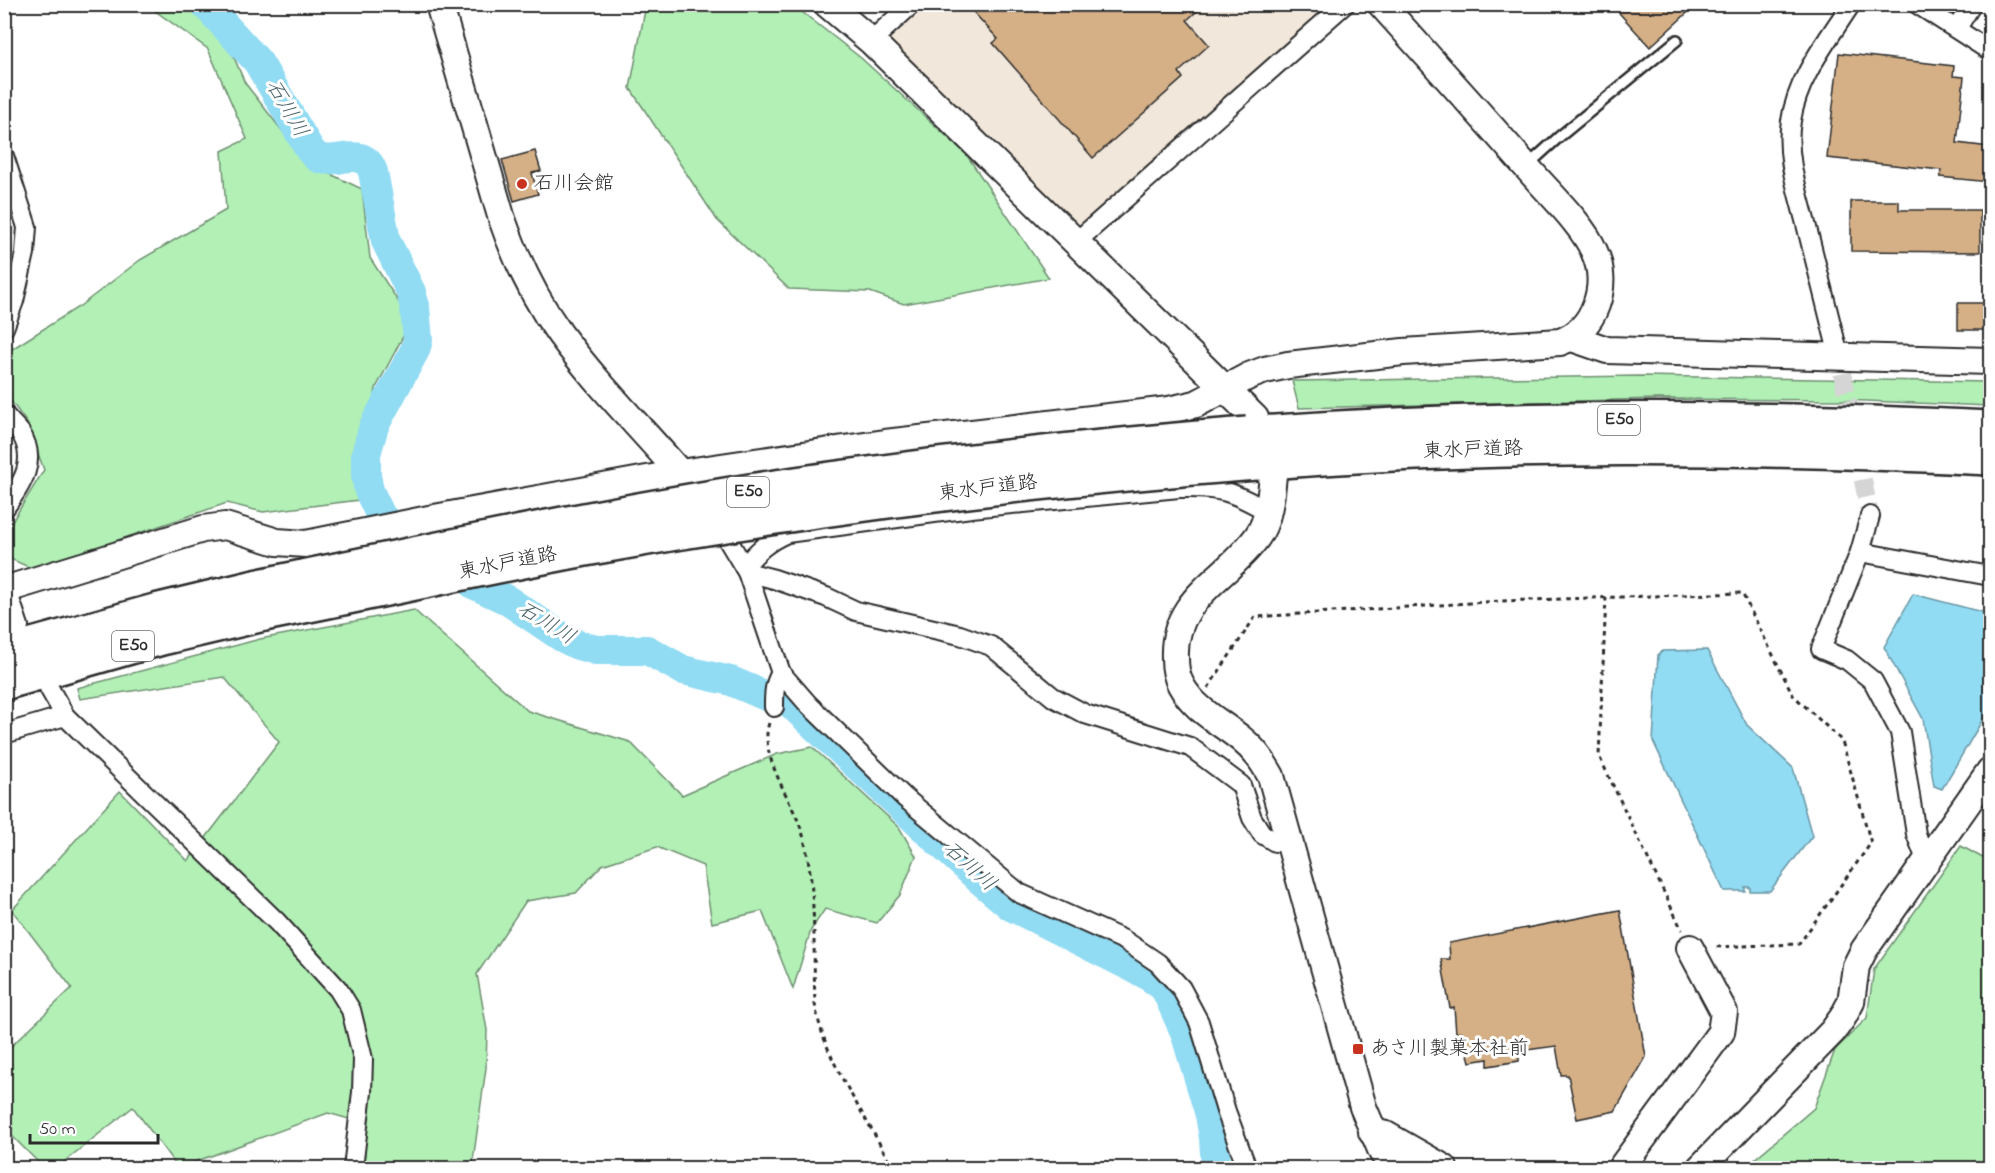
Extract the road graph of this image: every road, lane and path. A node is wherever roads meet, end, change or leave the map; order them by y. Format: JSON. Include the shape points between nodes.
{"nodes":[{"id":1,"x":439,"y":4,"type":"edge"},
{"id":2,"x":827,"y":4,"type":"edge"},
{"id":3,"x":912,"y":4,"type":"edge"},
{"id":4,"x":1345,"y":4,"type":"edge"},
{"id":5,"x":1381,"y":4,"type":"edge"},
{"id":6,"x":1851,"y":4,"type":"edge"},
{"id":7,"x":1917,"y":4,"type":"edge"},
{"id":8,"x":1972,"y":4,"type":"edge"},
{"id":9,"x":1957,"y":28,"type":"junction"},
{"id":10,"x":1677,"y":40,"type":"dead end"},
{"id":11,"x":871,"y":41,"type":"junction"},
{"id":12,"x":1990,"y":51,"type":"edge"},
{"id":13,"x":4,"y":156,"type":"edge"},
{"id":14,"x":1527,"y":167,"type":"junction"},
{"id":15,"x":1076,"y":242,"type":"junction"},
{"id":16,"x":4,"y":328,"type":"edge"},
{"id":17,"x":1572,"y":338,"type":"junction"},
{"id":18,"x":1836,"y":344,"type":"tunnel mouth"},
{"id":19,"x":1990,"y":362,"type":"edge"},
{"id":20,"x":1226,"y":388,"type":"junction"},
{"id":21,"x":4,"y":414,"type":"edge"},
{"id":22,"x":1990,"y":428,"type":"edge"},
{"id":23,"x":1258,"y":448,"type":"junction"},
{"id":24,"x":1990,"y":458,"type":"edge"},
{"id":25,"x":680,"y":473,"type":"junction"},
{"id":26,"x":4,"y":509,"type":"edge"},
{"id":27,"x":1267,"y":511,"type":"junction"},
{"id":28,"x":1870,"y":516,"type":"tunnel mouth"},
{"id":29,"x":1860,"y":552,"type":"junction"},
{"id":30,"x":745,"y":569,"type":"junction"},
{"id":31,"x":1990,"y":576,"type":"edge"},
{"id":32,"x":6,"y":587,"type":"edge"},
{"id":33,"x":1606,"y":597,"type":"junction"},
{"id":34,"x":259,"y":601,"type":"junction"},
{"id":35,"x":12,"y":640,"type":"edge"},
{"id":36,"x":781,"y":673,"type":"junction"},
{"id":37,"x":4,"y":683,"type":"edge"},
{"id":38,"x":49,"y":688,"type":"dead end"},
{"id":39,"x":774,"y":698,"type":"joint"},
{"id":40,"x":1196,"y":706,"type":"junction"},
{"id":41,"x":65,"y":716,"type":"junction"},
{"id":42,"x":4,"y":734,"type":"edge"},
{"id":43,"x":1988,"y":779,"type":"edge"},
{"id":44,"x":1290,"y":842,"type":"junction"},
{"id":45,"x":1927,"y":862,"type":"junction"},
{"id":46,"x":1690,"y":948,"type":"junction"},
{"id":47,"x":1372,"y":1132,"type":"junction"},
{"id":48,"x":353,"y":1168,"type":"edge"},
{"id":49,"x":892,"y":1168,"type":"edge"},
{"id":50,"x":1247,"y":1168,"type":"edge"},
{"id":51,"x":1394,"y":1168,"type":"edge"},
{"id":52,"x":1444,"y":1168,"type":"edge"},
{"id":53,"x":1621,"y":1168,"type":"edge"},
{"id":54,"x":1700,"y":1168,"type":"edge"}],
"edges":[{"from":1,"to":25,"type":"street","via":[[501,216],[528,281],[560,335]]},
{"from":2,"to":11,"type":"street"},
{"from":3,"to":11,"type":"street"},
{"from":4,"to":15,"type":"street"},
{"from":5,"to":14,"type":"street"},
{"from":6,"to":18,"type":"street","via":[[1816,58],[1790,122],[1799,194]]},
{"from":7,"to":9,"type":"street"},
{"from":8,"to":9,"type":"street"},
{"from":9,"to":12,"type":"street"},
{"from":10,"to":14,"type":"lane"},
{"from":11,"to":15,"type":"street"},
{"from":13,"to":16,"type":"street","via":[[27,227],[25,253]]},
{"from":14,"to":17,"type":"street","via":[[1581,231],[1598,261],[1597,301],[1587,323]]},
{"from":15,"to":20,"type":"street"},
{"from":17,"to":19,"type":"street","via":[[1607,350]]},
{"from":17,"to":20,"type":"street","via":[[1288,365],[1265,369]]},
{"from":20,"to":23,"type":"street"},
{"from":20,"to":25,"type":"street","via":[[1196,404],[1169,410],[885,443]]},
{"from":21,"to":26,"type":"street","via":[[20,433],[28,454],[28,469]]},
{"from":22,"to":23,"type":"highway","name":"東水戸道路","number":"E50","via":[[1732,419],[1529,420],[1350,426]]},
{"from":23,"to":24,"type":"highway","name":"東水戸道路","number":"E50","via":[[1350,456],[1517,449],[1720,448]]},
{"from":23,"to":27,"type":"street"},
{"from":23,"to":34,"type":"highway","name":"東水戸道路","number":"E50","bridge":true,"via":[[1045,453],[818,481],[496,536]]},
{"from":25,"to":30,"type":"street","via":[[721,527]]},
{"from":25,"to":32,"type":"street","via":[[306,544],[277,542],[225,526],[203,529]]},
{"from":27,"to":30,"type":"street","via":[[1236,494],[1210,487],[971,508],[787,533],[759,548]]},
{"from":27,"to":40,"type":"street","via":[[1258,535],[1180,621],[1174,644],[1175,666],[1180,684]]},
{"from":28,"to":29,"type":"street"},
{"from":29,"to":31,"type":"street"},
{"from":29,"to":45,"type":"street","via":[[1821,649],[1847,660],[1873,681],[1900,732],[1916,834]]},
{"from":30,"to":36,"type":"street"},
{"from":30,"to":44,"type":"street","via":[[856,611],[991,646],[1053,697],[1085,714],[1190,747],[1241,785],[1252,818],[1263,834],[1275,842]]},
{"from":32,"to":35,"type":"street"},
{"from":33,"to":40,"type":"path","via":[[1255,617]]},
{"from":33,"to":46,"type":"path","via":[[1599,756]]},
{"from":33,"to":46,"type":"path","via":[[1742,593],[1793,695],[1842,741],[1871,843],[1799,944]]},
{"from":34,"to":35,"type":"highway","name":"東水戸道路","number":"E50","via":[[155,611]]},
{"from":34,"to":37,"type":"highway","name":"東水戸道路","number":"E50","via":[[162,638]]},
{"from":36,"to":39,"type":"street"},
{"from":36,"to":50,"type":"street","via":[[904,798],[1020,893],[1124,940],[1158,963],[1181,988],[1199,1022]]},
{"from":38,"to":41,"type":"street"},
{"from":39,"to":49,"type":"path","via":[[765,733],[771,759],[802,833],[811,876],[819,1025],[834,1062]]},
{"from":40,"to":44,"type":"street","via":[[1258,755],[1270,776]]},
{"from":41,"to":42,"type":"street"},
{"from":41,"to":48,"type":"street","via":[[277,922],[338,988],[351,1010],[363,1059]]},
{"from":43,"to":45,"type":"street"},
{"from":44,"to":47,"type":"street"},
{"from":45,"to":54,"type":"street","via":[[1864,950],[1856,966],[1851,1002],[1833,1031]]},
{"from":46,"to":53,"type":"street","via":[[1724,1012],[1721,1032]]},
{"from":47,"to":51,"type":"street"},
{"from":47,"to":52,"type":"street","via":[[1386,1135]]}]}
